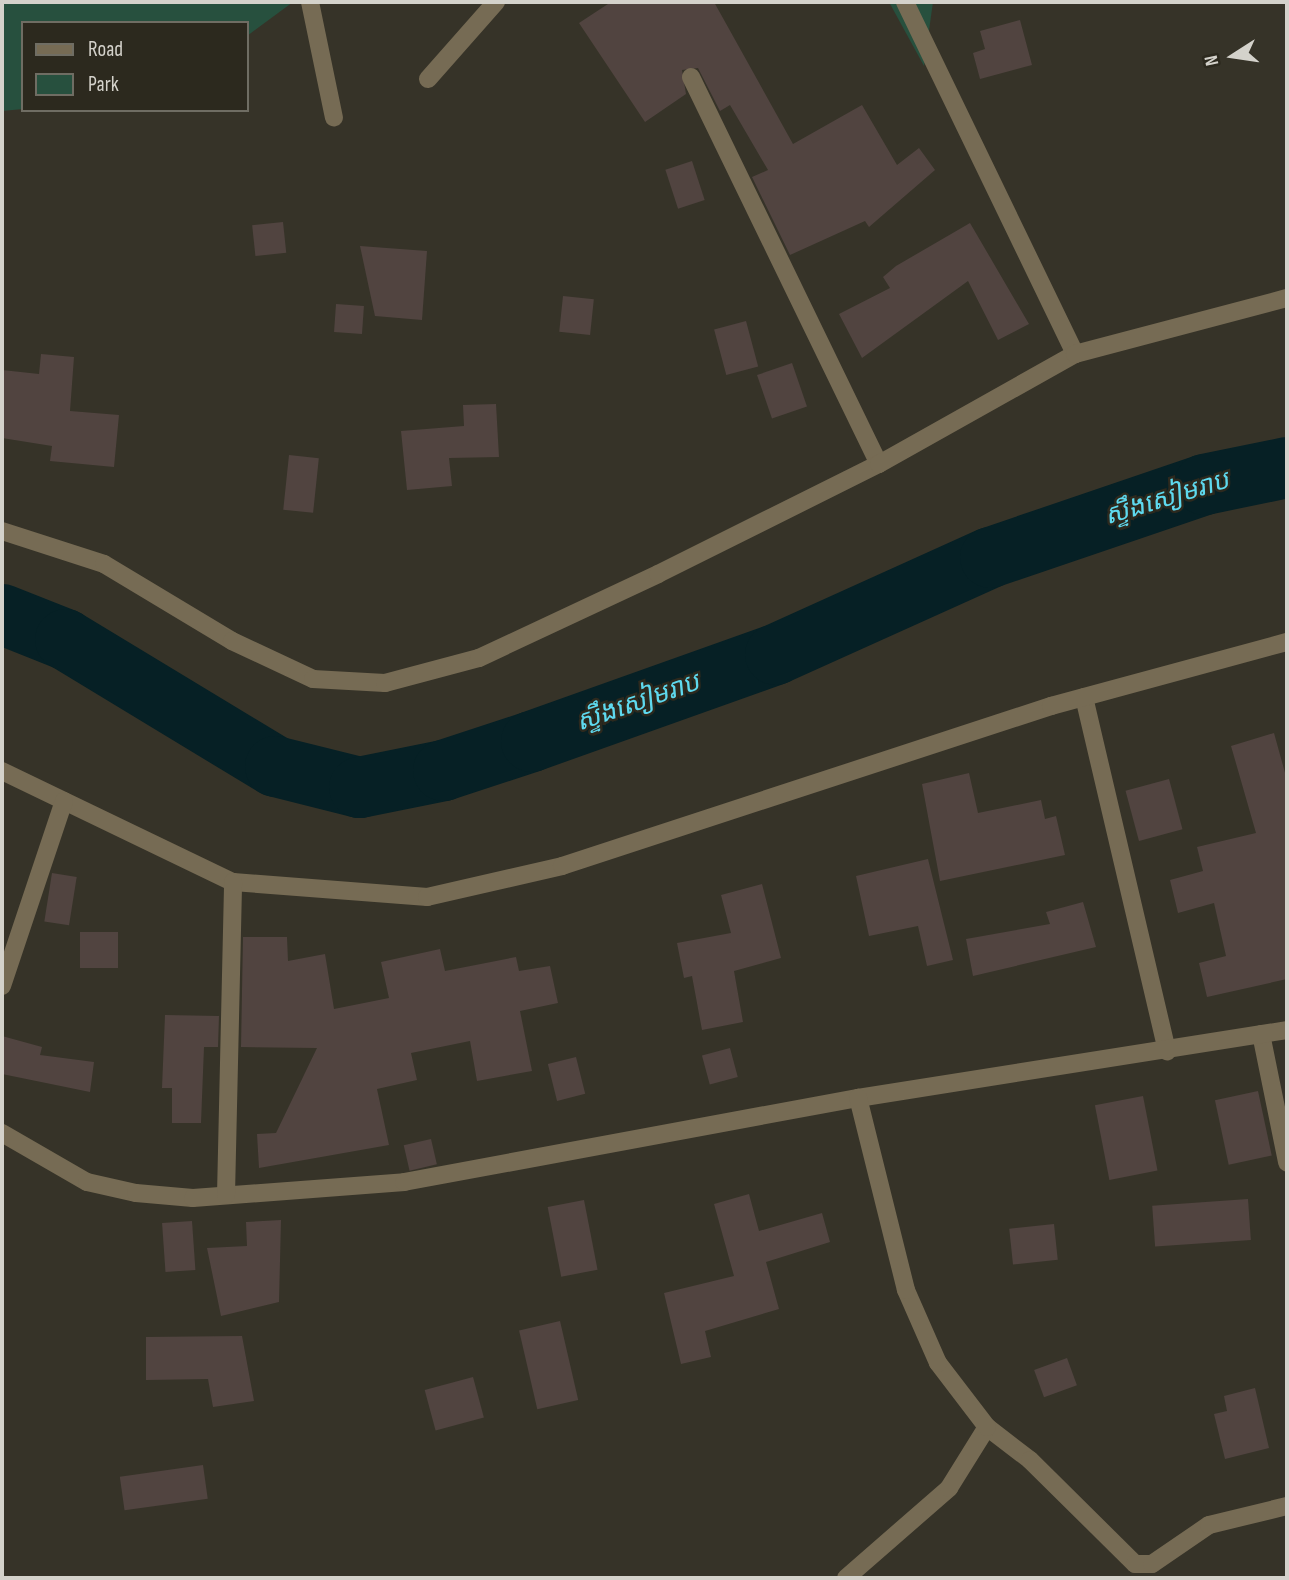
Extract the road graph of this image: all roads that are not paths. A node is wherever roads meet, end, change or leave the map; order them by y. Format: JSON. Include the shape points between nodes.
{"nodes":[{"id":1,"x":310,"y":2,"type":"edge"},
{"id":2,"x":496,"y":2,"type":"edge"},
{"id":3,"x":905,"y":2,"type":"edge"},
{"id":4,"x":691,"y":77,"type":"dead end"},
{"id":5,"x":429,"y":79,"type":"dead end"},
{"id":6,"x":334,"y":118,"type":"dead end"},
{"id":7,"x":1287,"y":298,"type":"edge"},
{"id":8,"x":1075,"y":354,"type":"junction"},
{"id":9,"x":878,"y":464,"type":"junction"},
{"id":10,"x":2,"y":531,"type":"edge"},
{"id":11,"x":1287,"y":642,"type":"edge"},
{"id":12,"x":1084,"y":697,"type":"junction"},
{"id":13,"x":2,"y":771,"type":"edge"},
{"id":14,"x":64,"y":802,"type":"junction"},
{"id":15,"x":233,"y":882,"type":"junction"},
{"id":16,"x":2,"y":986,"type":"edge"},
{"id":17,"x":1287,"y":1030,"type":"edge"},
{"id":18,"x":1261,"y":1034,"type":"junction"},
{"id":19,"x":1167,"y":1051,"type":"junction"},
{"id":20,"x":858,"y":1098,"type":"junction"},
{"id":21,"x":2,"y":1133,"type":"edge"},
{"id":22,"x":1287,"y":1163,"type":"edge"},
{"id":23,"x":226,"y":1195,"type":"junction"},
{"id":24,"x":987,"y":1427,"type":"junction"},
{"id":25,"x":1287,"y":1506,"type":"edge"},
{"id":26,"x":846,"y":1578,"type":"edge"}],
"edges":[{"from":1,"to":6,"type":"street"},
{"from":2,"to":5,"type":"street"},
{"from":3,"to":8,"type":"street"},
{"from":4,"to":9,"type":"street"},
{"from":7,"to":8,"type":"street"},
{"from":8,"to":9,"type":"street"},
{"from":9,"to":10,"type":"street","via":[[479,658],[385,683],[313,679],[232,641],[104,564]]},
{"from":11,"to":12,"type":"street"},
{"from":12,"to":15,"type":"street","via":[[493,886],[427,897],[369,897]]},
{"from":12,"to":19,"type":"street"},
{"from":13,"to":14,"type":"street"},
{"from":14,"to":15,"type":"street"},
{"from":14,"to":16,"type":"street"},
{"from":15,"to":23,"type":"street"},
{"from":17,"to":18,"type":"street"},
{"from":18,"to":19,"type":"street"},
{"from":18,"to":22,"type":"street"},
{"from":19,"to":20,"type":"street"},
{"from":20,"to":23,"type":"street","via":[[404,1182]]},
{"from":20,"to":24,"type":"street","via":[[906,1290],[939,1363]]},
{"from":21,"to":23,"type":"street","via":[[87,1182],[136,1193]]},
{"from":24,"to":25,"type":"street","via":[[1030,1460],[1135,1564],[1152,1564],[1209,1525]]},
{"from":24,"to":26,"type":"street","via":[[949,1488]]}]}
